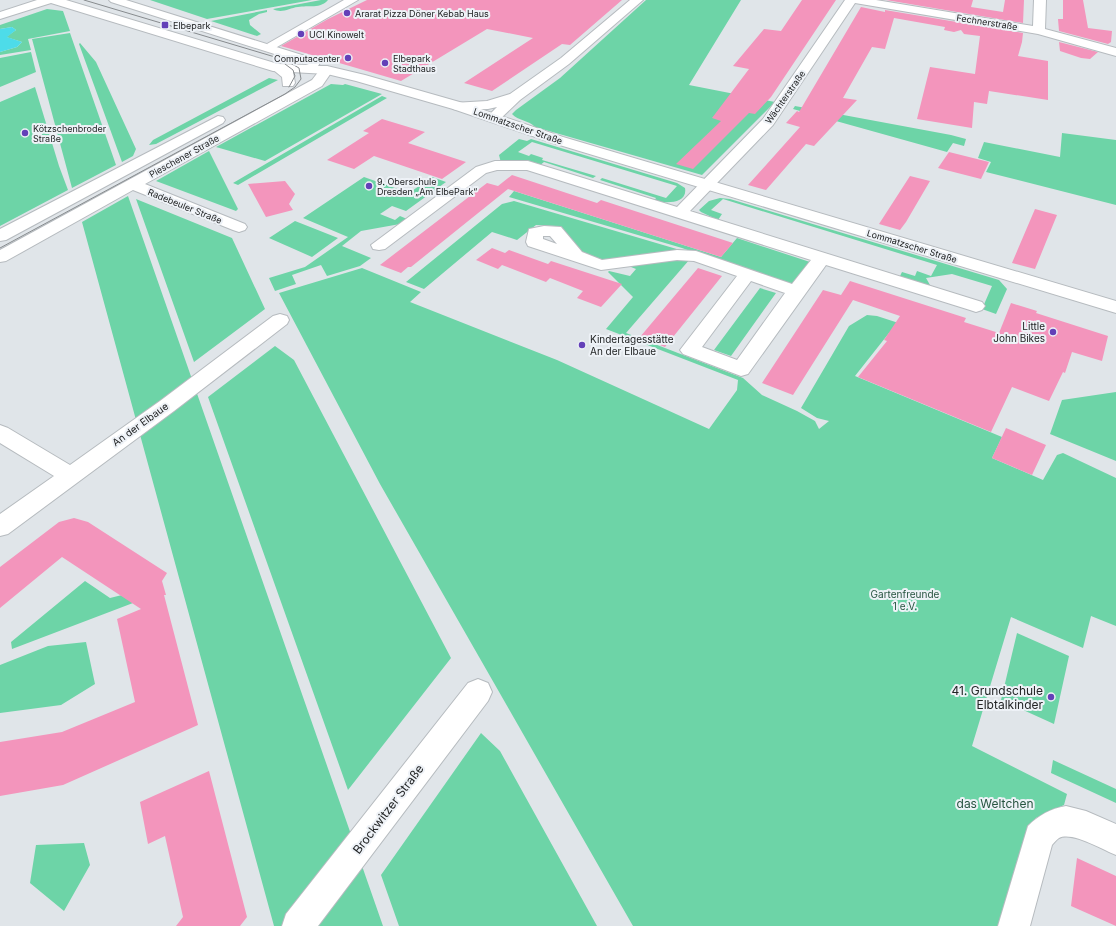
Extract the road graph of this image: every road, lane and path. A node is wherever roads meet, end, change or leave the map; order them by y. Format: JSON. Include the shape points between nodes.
{"nodes":[{"id":1,"x":24,"y":0,"type":"edge"},
{"id":2,"x":48,"y":0,"type":"edge"},
{"id":3,"x":54,"y":0,"type":"edge"},
{"id":4,"x":115,"y":0,"type":"edge"},
{"id":5,"x":352,"y":0,"type":"edge"},
{"id":6,"x":851,"y":0,"type":"edge"},
{"id":7,"x":856,"y":0,"type":"edge"},
{"id":8,"x":1040,"y":0,"type":"edge"},
{"id":9,"x":633,"y":4,"type":"edge"},
{"id":10,"x":0,"y":8,"type":"edge"},
{"id":11,"x":0,"y":16,"type":"edge"},
{"id":12,"x":1039,"y":31,"type":"junction"},
{"id":13,"x":273,"y":44,"type":"dead end"},
{"id":14,"x":1116,"y":52,"type":"edge"},
{"id":15,"x":277,"y":68,"type":"junction"},
{"id":16,"x":327,"y":70,"type":"junction"},
{"id":17,"x":515,"y":97,"type":"junction"},
{"id":18,"x":458,"y":106,"type":"junction"},
{"id":19,"x":228,"y":115,"type":"dead end"},
{"id":20,"x":493,"y":118,"type":"junction"},
{"id":21,"x":132,"y":184,"type":"junction"},
{"id":22,"x":708,"y":185,"type":"junction"},
{"id":23,"x":680,"y":213,"type":"junction"},
{"id":24,"x":239,"y":227,"type":"dead end"},
{"id":25,"x":0,"y":236,"type":"edge"},
{"id":26,"x":379,"y":245,"type":"dead end"},
{"id":27,"x":576,"y":256,"type":"dead end"},
{"id":28,"x":0,"y":257,"type":"edge"},
{"id":29,"x":821,"y":259,"type":"junction"},
{"id":30,"x":748,"y":274,"type":"junction"},
{"id":31,"x":796,"y":291,"type":"junction"},
{"id":32,"x":976,"y":306,"type":"dead end"},
{"id":33,"x":1116,"y":307,"type":"edge"},
{"id":34,"x":280,"y":320,"type":"dead end"},
{"id":35,"x":0,"y":433,"type":"edge"},
{"id":36,"x":70,"y":475,"type":"junction"},
{"id":37,"x":0,"y":527,"type":"edge"},
{"id":38,"x":478,"y":692,"type":"dead end"},
{"id":39,"x":1116,"y":840,"type":"edge"},
{"id":40,"x":298,"y":926,"type":"edge"},
{"id":41,"x":1014,"y":926,"type":"edge"}],
"edges":[{"from":1,"to":10,"type":"street"},
{"from":2,"to":11,"type":"street"},
{"from":3,"to":15,"type":"street","name":"Lommatzscher Straße"},
{"from":4,"to":16,"type":"street","name":"Lommatzscher Straße","via":[[299,57]]},
{"from":5,"to":13,"type":"street"},
{"from":6,"to":22,"type":"street","name":"Wächterstraße","via":[[768,122]]},
{"from":7,"to":12,"type":"street","name":"Fechnerstraße"},
{"from":8,"to":12,"type":"street"},
{"from":9,"to":17,"type":"street","via":[[565,61]]},
{"from":12,"to":14,"type":"street","name":"Fechnerstraße"},
{"from":15,"to":16,"type":"street","name":"Lommatzscher Straße"},
{"from":15,"to":16,"type":"street","via":[[288,75],[283,86],[302,76]]},
{"from":16,"to":18,"type":"street","name":"Lommatzscher Straße"},
{"from":16,"to":21,"type":"street","name":"Pieschener Straße","via":[[317,83]]},
{"from":17,"to":18,"type":"street","via":[[493,104]]},
{"from":17,"to":20,"type":"street"},
{"from":18,"to":20,"type":"street","name":"Lommatzscher Straße"},
{"from":19,"to":25,"type":"street","name":"Pieschener Straße"},
{"from":20,"to":22,"type":"street","name":"Lommatzscher Straße"},
{"from":21,"to":24,"type":"street","name":"Radebeuler Straße"},
{"from":21,"to":28,"type":"street","name":"Pieschener Straße"},
{"from":22,"to":23,"type":"street"},
{"from":22,"to":33,"type":"street","name":"Lommatzscher Straße"},
{"from":23,"to":26,"type":"street","via":[[528,166],[495,165],[481,170]]},
{"from":23,"to":29,"type":"street"},
{"from":27,"to":30,"type":"street","via":[[601,265],[677,255],[696,256]]},
{"from":29,"to":31,"type":"street"},
{"from":29,"to":32,"type":"street"},
{"from":30,"to":31,"type":"street"},
{"from":30,"to":31,"type":"street","via":[[690,350],[741,369]]},
{"from":34,"to":36,"type":"street","name":"An der Elbaue","via":[[167,406]]},
{"from":35,"to":36,"type":"street"},
{"from":36,"to":37,"type":"street","name":"An der Elbaue"},
{"from":38,"to":40,"type":"street","name":"Brockwitzer Straße"},
{"from":39,"to":41,"type":"street","via":[[1075,822],[1063,821],[1045,828],[1039,837]]}]}
